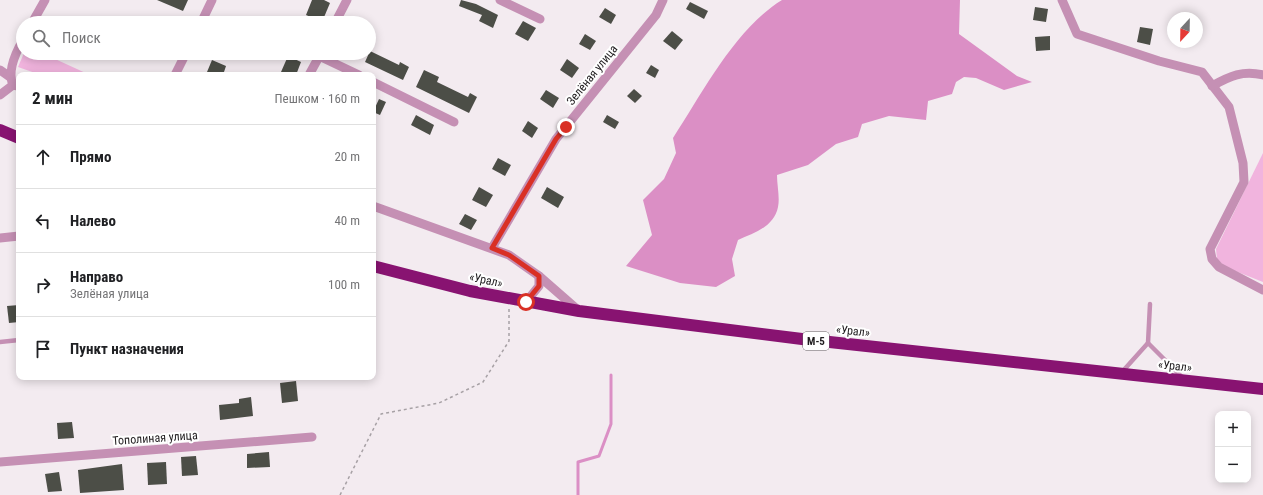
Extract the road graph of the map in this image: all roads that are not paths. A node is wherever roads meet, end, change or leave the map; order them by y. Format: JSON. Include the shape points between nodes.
{"nodes":[{"id":1,"x":45,"y":0,"type":"edge"},
{"id":2,"x":212,"y":0,"type":"edge"},
{"id":3,"x":347,"y":0,"type":"edge"},
{"id":4,"x":500,"y":0,"type":"edge"},
{"id":5,"x":663,"y":0,"type":"edge"},
{"id":6,"x":1062,"y":0,"type":"edge"},
{"id":7,"x":36,"y":16,"type":"edge"},
{"id":8,"x":204,"y":16,"type":"edge"},
{"id":9,"x":339,"y":16,"type":"edge"},
{"id":10,"x":540,"y":19,"type":"dead end"},
{"id":11,"x":17,"y":60,"type":"edge"},
{"id":12,"x":182,"y":60,"type":"edge"},
{"id":13,"x":317,"y":60,"type":"edge"},
{"id":14,"x":331,"y":60,"type":"edge"},
{"id":15,"x":0,"y":70,"type":"edge"},
{"id":16,"x":176,"y":72,"type":"edge"},
{"id":17,"x":311,"y":72,"type":"edge"},
{"id":18,"x":353,"y":72,"type":"edge"},
{"id":19,"x":1263,"y":76,"type":"edge"},
{"id":20,"x":14,"y":83,"type":"edge"},
{"id":21,"x":376,"y":83,"type":"edge"},
{"id":22,"x":1212,"y":86,"type":"junction"},
{"id":23,"x":0,"y":95,"type":"edge"},
{"id":24,"x":454,"y":122,"type":"dead end"},
{"id":25,"x":0,"y":130,"type":"edge"},
{"id":26,"x":16,"y":137,"type":"edge"},
{"id":27,"x":376,"y":207,"type":"edge"},
{"id":28,"x":16,"y":236,"type":"edge"},
{"id":29,"x":0,"y":238,"type":"edge"},
{"id":30,"x":492,"y":248,"type":"junction"},
{"id":31,"x":376,"y":267,"type":"edge"},
{"id":32,"x":539,"y":276,"type":"junction"},
{"id":33,"x":1263,"y":290,"type":"edge"},
{"id":34,"x":526,"y":302,"type":"junction"},
{"id":35,"x":1150,"y":304,"type":"dead end"},
{"id":36,"x":579,"y":311,"type":"junction"},
{"id":37,"x":16,"y":340,"type":"edge"},
{"id":38,"x":0,"y":342,"type":"edge"},
{"id":39,"x":1148,"y":343,"type":"junction"},
{"id":40,"x":1120,"y":374,"type":"junction"},
{"id":41,"x":1186,"y":381,"type":"junction"},
{"id":42,"x":1263,"y":389,"type":"edge"},
{"id":43,"x":312,"y":437,"type":"dead end"},
{"id":44,"x":0,"y":462,"type":"edge"}],
"edges":[{"from":1,"to":7,"type":"street"},
{"from":2,"to":8,"type":"street"},
{"from":3,"to":9,"type":"street"},
{"from":4,"to":10,"type":"street"},
{"from":5,"to":30,"type":"street","name":"Зелёная улица","via":[[656,15],[556,139]]},
{"from":6,"to":22,"type":"street","via":[[1077,34],[1158,61],[1202,72]]},
{"from":11,"to":20,"type":"street"},
{"from":12,"to":16,"type":"street"},
{"from":13,"to":17,"type":"street"},
{"from":14,"to":18,"type":"street"},
{"from":15,"to":20,"type":"street"},
{"from":19,"to":22,"type":"street","via":[[1251,72],[1230,76]]},
{"from":20,"to":23,"type":"street"},
{"from":21,"to":24,"type":"street"},
{"from":22,"to":33,"type":"street","via":[[1229,107],[1239,142],[1244,182],[1210,249],[1212,260],[1219,267]]},
{"from":25,"to":26,"type":"highway"},
{"from":27,"to":30,"type":"street","via":[[466,241]]},
{"from":28,"to":29,"type":"street"},
{"from":30,"to":32,"type":"street","via":[[509,255]]},
{"from":31,"to":34,"type":"highway","name":"«Урал»","number":"М-5","via":[[448,286]]},
{"from":32,"to":34,"type":"street","via":[[539,286]]},
{"from":32,"to":36,"type":"street"},
{"from":34,"to":36,"type":"highway","name":"«Урал»","number":"М-5"},
{"from":35,"to":39,"type":"lane"},
{"from":36,"to":40,"type":"highway","name":"«Урал»","number":"М-5","via":[[802,339]]},
{"from":37,"to":38,"type":"lane"},
{"from":39,"to":40,"type":"lane"},
{"from":39,"to":41,"type":"lane"},
{"from":40,"to":41,"type":"highway","name":"«Урал»","number":"М-5"},
{"from":41,"to":42,"type":"highway","name":"«Урал»","number":"М-5"},
{"from":43,"to":44,"type":"street","name":"Тополиная улица"}]}
